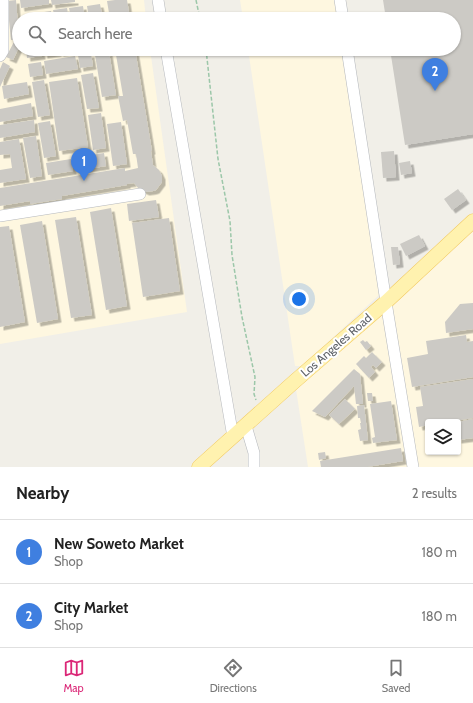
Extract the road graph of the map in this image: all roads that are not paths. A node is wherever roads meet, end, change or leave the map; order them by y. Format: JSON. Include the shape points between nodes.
{"nodes":[{"id":1,"x":3,"y":0,"type":"edge"},
{"id":2,"x":158,"y":0,"type":"edge"},
{"id":3,"x":340,"y":0,"type":"edge"},
{"id":4,"x":160,"y":12,"type":"edge"},
{"id":5,"x":342,"y":12,"type":"edge"},
{"id":6,"x":0,"y":56,"type":"edge"},
{"id":7,"x":167,"y":56,"type":"edge"},
{"id":8,"x":348,"y":56,"type":"edge"},
{"id":9,"x":140,"y":194,"type":"dead end"},
{"id":10,"x":0,"y":216,"type":"edge"},
{"id":11,"x":473,"y":222,"type":"edge"},
{"id":12,"x":386,"y":302,"type":"junction"},
{"id":13,"x":246,"y":426,"type":"junction"},
{"id":14,"x":233,"y":437,"type":"junction"},
{"id":15,"x":199,"y":467,"type":"edge"},
{"id":16,"x":254,"y":467,"type":"edge"},
{"id":17,"x":413,"y":467,"type":"edge"}],
"edges":[{"from":1,"to":6,"type":"street","via":[[3,51]]},
{"from":2,"to":4,"type":"street"},
{"from":3,"to":5,"type":"street"},
{"from":7,"to":14,"type":"street"},
{"from":8,"to":12,"type":"street"},
{"from":9,"to":10,"type":"street"},
{"from":11,"to":12,"type":"main road","name":"Los Angeles Road"},
{"from":12,"to":13,"type":"main road","name":"Los Angeles Road"},
{"from":12,"to":17,"type":"street"},
{"from":13,"to":14,"type":"main road","name":"Los Angeles Road"},
{"from":13,"to":16,"type":"street","via":[[254,453]]},
{"from":14,"to":15,"type":"main road","name":"Los Angeles Road"}]}
